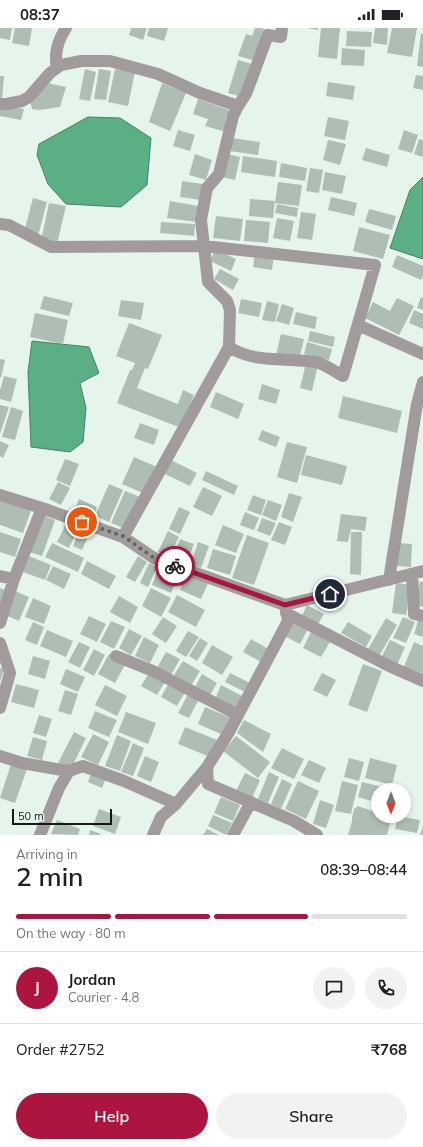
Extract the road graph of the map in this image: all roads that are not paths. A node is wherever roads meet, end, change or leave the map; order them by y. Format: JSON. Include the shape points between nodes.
{"nodes":[{"id":1,"x":66,"y":28,"type":"edge"},
{"id":2,"x":282,"y":28,"type":"edge"},
{"id":3,"x":57,"y":68,"type":"junction"},
{"id":4,"x":0,"y":104,"type":"edge"},
{"id":5,"x":238,"y":106,"type":"junction"},
{"id":6,"x":0,"y":224,"type":"edge"},
{"id":7,"x":204,"y":246,"type":"junction"},
{"id":8,"x":358,"y":325,"type":"junction"},
{"id":9,"x":229,"y":347,"type":"junction"},
{"id":10,"x":423,"y":354,"type":"edge"},
{"id":11,"x":423,"y":382,"type":"edge"},
{"id":12,"x":420,"y":404,"type":"edge"},
{"id":13,"x":0,"y":495,"type":"edge"},
{"id":14,"x":42,"y":508,"type":"junction"},
{"id":15,"x":123,"y":536,"type":"junction"},
{"id":16,"x":417,"y":573,"type":"edge"},
{"id":17,"x":0,"y":576,"type":"edge"},
{"id":18,"x":14,"y":579,"type":"junction"},
{"id":19,"x":389,"y":580,"type":"junction"},
{"id":20,"x":286,"y":609,"type":"junction"},
{"id":21,"x":423,"y":616,"type":"edge"},
{"id":22,"x":0,"y":623,"type":"edge"},
{"id":23,"x":0,"y":643,"type":"edge"},
{"id":24,"x":116,"y":656,"type":"dead end"},
{"id":25,"x":423,"y":681,"type":"edge"},
{"id":26,"x":0,"y":708,"type":"edge"},
{"id":27,"x":238,"y":715,"type":"junction"},
{"id":28,"x":0,"y":756,"type":"edge"},
{"id":29,"x":208,"y":768,"type":"junction"},
{"id":30,"x":69,"y":771,"type":"junction"},
{"id":31,"x":251,"y":802,"type":"junction"},
{"id":32,"x":176,"y":804,"type":"junction"},
{"id":33,"x":300,"y":830,"type":"edge"},
{"id":34,"x":40,"y":835,"type":"edge"},
{"id":35,"x":153,"y":835,"type":"edge"},
{"id":36,"x":233,"y":835,"type":"edge"},
{"id":37,"x":317,"y":835,"type":"edge"}],
"edges":[{"from":1,"to":3,"type":"street","via":[[58,43],[55,59]]},
{"from":2,"to":5,"type":"street","via":[[280,37],[268,35],[246,94]]},
{"from":3,"to":4,"type":"street","via":[[22,101]]},
{"from":3,"to":5,"type":"street","via":[[81,61],[110,61],[158,74],[200,93]]},
{"from":5,"to":7,"type":"street","via":[[233,116],[219,174],[207,188],[202,220]]},
{"from":6,"to":7,"type":"street","via":[[9,225],[51,247]]},
{"from":7,"to":8,"type":"street","via":[[375,265]]},
{"from":7,"to":9,"type":"street","via":[[208,282],[227,301],[230,310]]},
{"from":8,"to":9,"type":"street","via":[[343,376],[317,362],[265,359],[239,354]]},
{"from":8,"to":10,"type":"street"},
{"from":9,"to":15,"type":"street"},
{"from":11,"to":12,"type":"street"},
{"from":12,"to":19,"type":"street"},
{"from":13,"to":14,"type":"street"},
{"from":14,"to":15,"type":"street"},
{"from":14,"to":18,"type":"street"},
{"from":15,"to":20,"type":"street","via":[[154,558]]},
{"from":16,"to":19,"type":"street"},
{"from":16,"to":21,"type":"street","via":[[414,614]]},
{"from":17,"to":18,"type":"street"},
{"from":18,"to":22,"type":"street"},
{"from":19,"to":20,"type":"street"},
{"from":20,"to":25,"type":"street","via":[[389,666]]},
{"from":20,"to":27,"type":"street","via":[[288,621]]},
{"from":23,"to":26,"type":"street","via":[[10,673]]},
{"from":24,"to":27,"type":"street","via":[[153,671]]},
{"from":27,"to":29,"type":"street"},
{"from":28,"to":30,"type":"street","via":[[22,763]]},
{"from":29,"to":31,"type":"street","via":[[208,784]]},
{"from":29,"to":32,"type":"street"},
{"from":30,"to":32,"type":"street","via":[[83,766]]},
{"from":30,"to":34,"type":"street","via":[[59,788]]},
{"from":31,"to":33,"type":"street","via":[[294,821]]},
{"from":31,"to":36,"type":"street"},
{"from":32,"to":35,"type":"street","via":[[161,817]]},
{"from":33,"to":37,"type":"street"}]}
